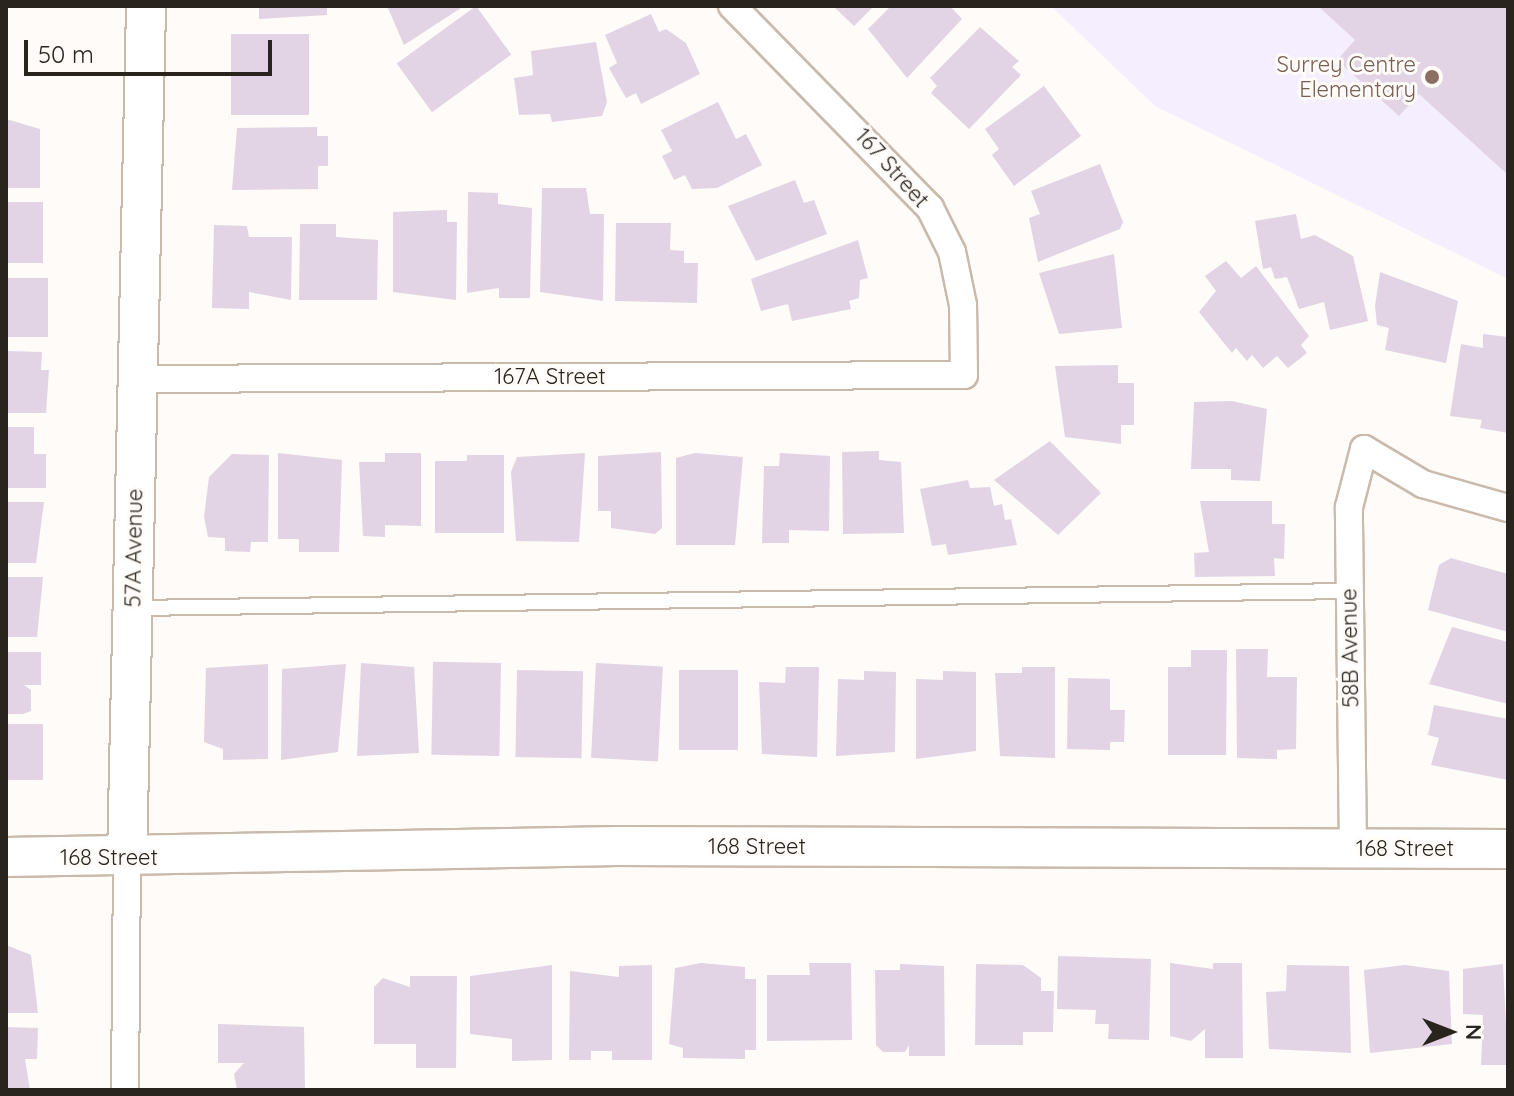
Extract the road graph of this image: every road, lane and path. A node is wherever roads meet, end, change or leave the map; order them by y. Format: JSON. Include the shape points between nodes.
{"nodes":[{"id":1,"x":146,"y":6,"type":"edge"},
{"id":2,"x":732,"y":6,"type":"edge"},
{"id":3,"x":964,"y":375,"type":"joint"},
{"id":4,"x":137,"y":379,"type":"junction"},
{"id":5,"x":1508,"y":508,"type":"edge"},
{"id":6,"x":1349,"y":591,"type":"junction"},
{"id":7,"x":132,"y":608,"type":"junction"},
{"id":8,"x":1353,"y":849,"type":"junction"},
{"id":9,"x":1508,"y":849,"type":"edge"},
{"id":10,"x":6,"y":857,"type":"edge"},
{"id":11,"x":127,"y":858,"type":"junction"},
{"id":12,"x":125,"y":1090,"type":"edge"}],
"edges":[{"from":1,"to":4,"type":"main road","name":"57A Avenue"},
{"from":2,"to":3,"type":"street","name":"167 Street","via":[[930,208],[952,252],[963,305]]},
{"from":3,"to":4,"type":"street","name":"167A Street"},
{"from":4,"to":7,"type":"main road","name":"57A Avenue"},
{"from":5,"to":6,"type":"street","name":"58B Avenue","via":[[1423,484],[1364,449],[1349,507]]},
{"from":6,"to":7,"type":"lane"},
{"from":6,"to":8,"type":"street","name":"58B Avenue"},
{"from":7,"to":11,"type":"main road","name":"57A Avenue"},
{"from":8,"to":9,"type":"main road","name":"168 Street"},
{"from":8,"to":11,"type":"main road","name":"168 Street","via":[[617,846]]},
{"from":10,"to":11,"type":"main road","name":"168 Street"},
{"from":11,"to":12,"type":"street","name":"57A Avenue"}]}
